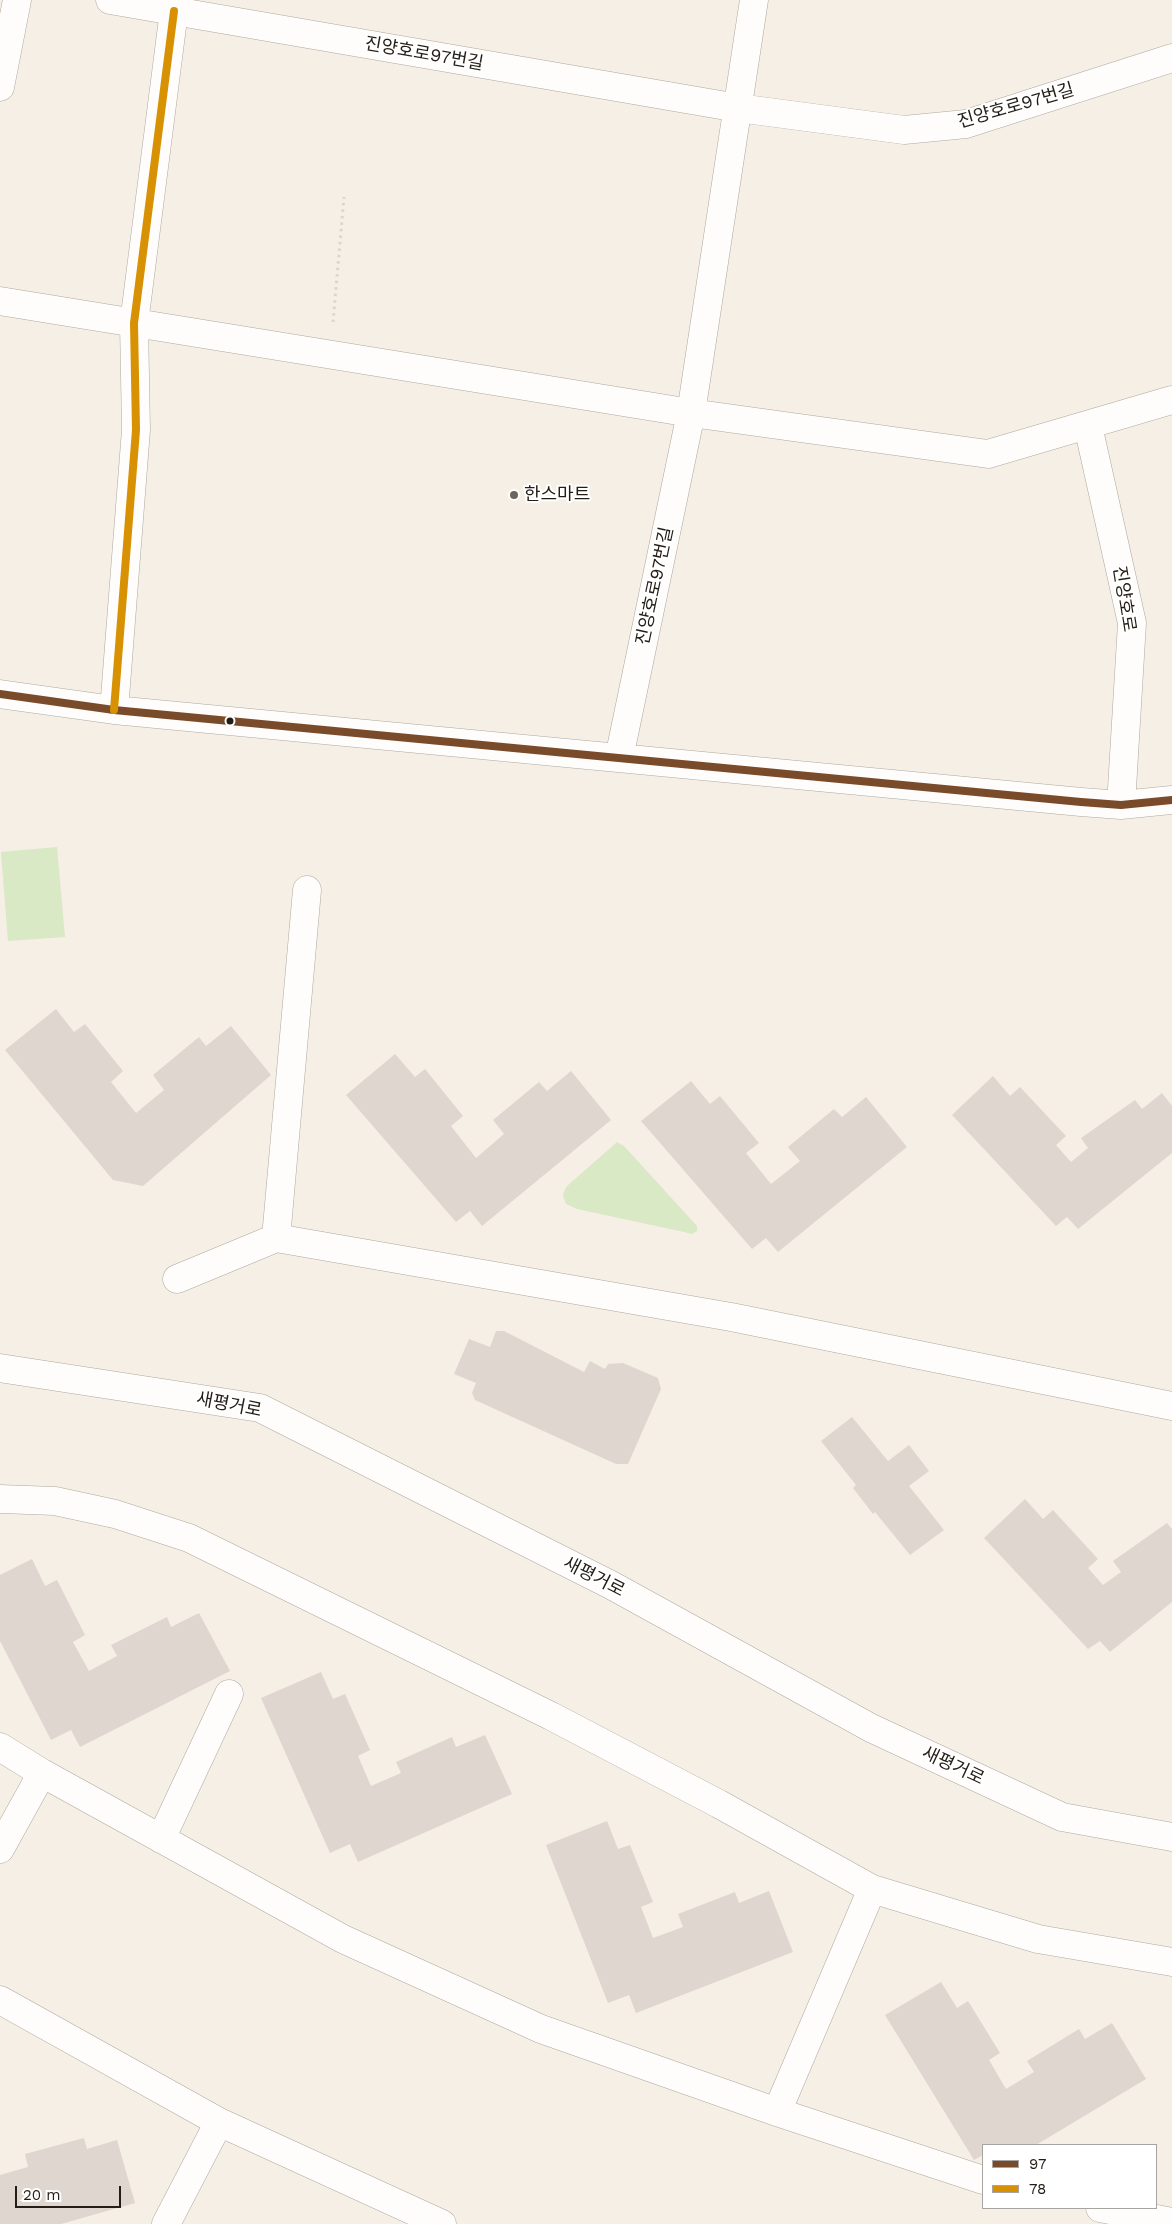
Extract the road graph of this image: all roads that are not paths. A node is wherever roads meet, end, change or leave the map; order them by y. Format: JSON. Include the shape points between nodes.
{"nodes":[{"id":1,"x":17,"y":0,"type":"edge"},
{"id":2,"x":110,"y":0,"type":"edge"},
{"id":3,"x":754,"y":0,"type":"edge"},
{"id":4,"x":174,"y":11,"type":"junction"},
{"id":5,"x":1172,"y":58,"type":"edge"},
{"id":6,"x":0,"y":87,"type":"edge"},
{"id":7,"x":738,"y":108,"type":"junction"},
{"id":8,"x":0,"y":301,"type":"edge"},
{"id":9,"x":134,"y":323,"type":"junction"},
{"id":10,"x":1172,"y":400,"type":"edge"},
{"id":11,"x":690,"y":413,"type":"junction"},
{"id":12,"x":1088,"y":426,"type":"junction"},
{"id":13,"x":0,"y":694,"type":"edge"},
{"id":14,"x":114,"y":710,"type":"junction"},
{"id":15,"x":619,"y":758,"type":"junction"},
{"id":16,"x":1172,"y":800,"type":"edge"},
{"id":17,"x":1121,"y":805,"type":"junction"},
{"id":18,"x":306,"y":890,"type":"dead end"},
{"id":19,"x":276,"y":1238,"type":"junction"},
{"id":20,"x":178,"y":1280,"type":"dead end"},
{"id":21,"x":0,"y":1368,"type":"edge"},
{"id":22,"x":1172,"y":1406,"type":"edge"},
{"id":23,"x":0,"y":1498,"type":"edge"},
{"id":24,"x":229,"y":1694,"type":"dead end"},
{"id":25,"x":0,"y":1747,"type":"edge"},
{"id":26,"x":42,"y":1774,"type":"junction"},
{"id":27,"x":1172,"y":1837,"type":"edge"},
{"id":28,"x":161,"y":1839,"type":"junction"},
{"id":29,"x":0,"y":1849,"type":"edge"},
{"id":30,"x":872,"y":1889,"type":"junction"},
{"id":31,"x":1172,"y":1962,"type":"edge"},
{"id":32,"x":0,"y":2000,"type":"edge"},
{"id":33,"x":777,"y":2112,"type":"junction"},
{"id":34,"x":218,"y":2122,"type":"junction"},
{"id":35,"x":982,"y":2180,"type":"edge"},
{"id":36,"x":1105,"y":2209,"type":"edge"},
{"id":37,"x":1172,"y":2222,"type":"edge"},
{"id":38,"x":166,"y":2224,"type":"edge"},
{"id":39,"x":442,"y":2224,"type":"edge"}],
"edges":[{"from":1,"to":6,"type":"street"},
{"from":2,"to":4,"type":"street","name":"진양호로97번길"},
{"from":3,"to":7,"type":"street","name":"진양호로97번길"},
{"from":4,"to":7,"type":"street","name":"진양호로97번길"},
{"from":4,"to":9,"type":"street"},
{"from":5,"to":7,"type":"street","name":"진양호로97번길","via":[[966,124],[904,130]]},
{"from":7,"to":11,"type":"street","name":"진양호로97번길"},
{"from":8,"to":9,"type":"street"},
{"from":9,"to":11,"type":"street"},
{"from":9,"to":14,"type":"street","via":[[136,430]]},
{"from":10,"to":12,"type":"street"},
{"from":11,"to":12,"type":"street","via":[[988,454]]},
{"from":11,"to":15,"type":"street","name":"진양호로97번길"},
{"from":12,"to":17,"type":"street","name":"진양호로","via":[[1132,623]]},
{"from":13,"to":14,"type":"street"},
{"from":14,"to":15,"type":"street"},
{"from":15,"to":17,"type":"street"},
{"from":16,"to":17,"type":"street"},
{"from":18,"to":19,"type":"street"},
{"from":19,"to":20,"type":"street"},
{"from":19,"to":22,"type":"street","via":[[731,1317]]},
{"from":21,"to":27,"type":"street","name":"새평거로","via":[[260,1408],[611,1585],[897,1740],[1062,1817]]},
{"from":23,"to":30,"type":"street","via":[[55,1501],[115,1514],[189,1538],[551,1716]]},
{"from":24,"to":28,"type":"street"},
{"from":25,"to":26,"type":"street"},
{"from":26,"to":28,"type":"street"},
{"from":26,"to":29,"type":"street"},
{"from":28,"to":33,"type":"street","via":[[343,1939],[541,2029]]},
{"from":30,"to":31,"type":"street","via":[[1038,1939]]},
{"from":30,"to":33,"type":"street"},
{"from":32,"to":34,"type":"street"},
{"from":33,"to":35,"type":"street"},
{"from":34,"to":38,"type":"street"},
{"from":34,"to":39,"type":"street"},
{"from":36,"to":37,"type":"street"}]}
